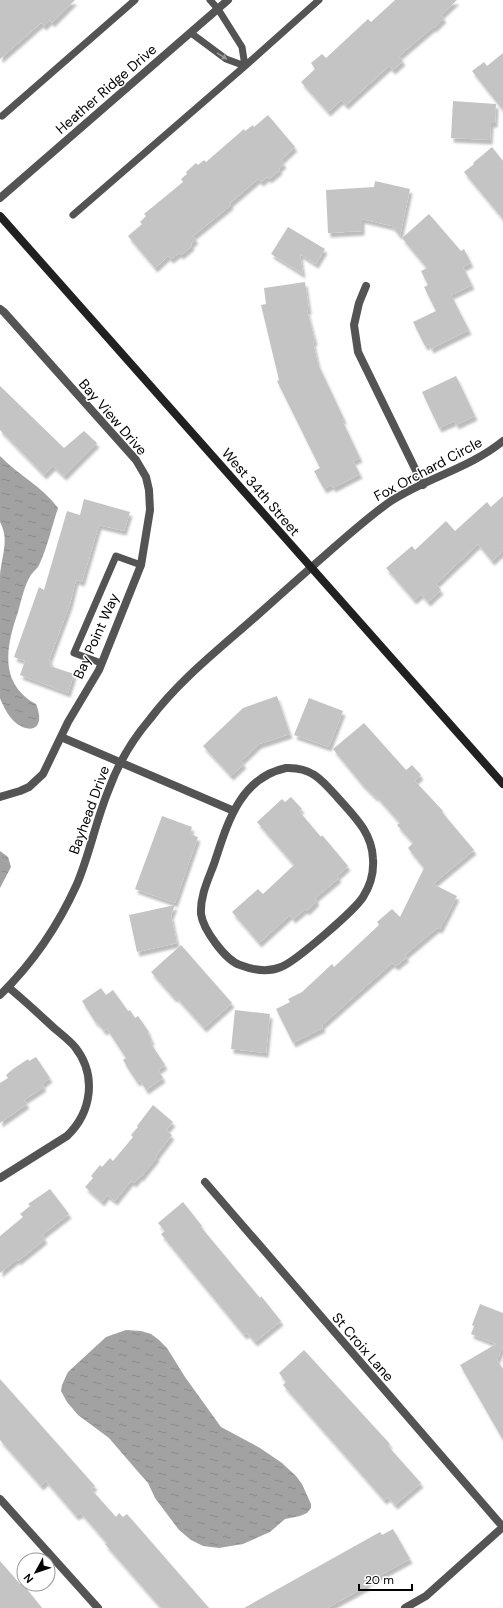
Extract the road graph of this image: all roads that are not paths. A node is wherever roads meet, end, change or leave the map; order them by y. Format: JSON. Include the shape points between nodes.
{"nodes":[{"id":1,"x":135,"y":0,"type":"edge"},
{"id":2,"x":210,"y":0,"type":"edge"},
{"id":3,"x":228,"y":0,"type":"edge"},
{"id":4,"x":319,"y":0,"type":"edge"},
{"id":5,"x":218,"y":9,"type":"junction"},
{"id":6,"x":191,"y":33,"type":"junction"},
{"id":7,"x":245,"y":66,"type":"junction"},
{"id":8,"x":2,"y":116,"type":"dead end"},
{"id":9,"x":0,"y":198,"type":"edge"},
{"id":10,"x":73,"y":215,"type":"dead end"},
{"id":11,"x":0,"y":216,"type":"edge"},
{"id":12,"x":366,"y":286,"type":"dead end"},
{"id":13,"x":0,"y":309,"type":"edge"},
{"id":14,"x":503,"y":441,"type":"edge"},
{"id":15,"x":423,"y":485,"type":"junction"},
{"id":16,"x":141,"y":565,"type":"junction"},
{"id":17,"x":310,"y":567,"type":"junction"},
{"id":18,"x":101,"y":663,"type":"junction"},
{"id":19,"x":61,"y":737,"type":"junction"},
{"id":20,"x":121,"y":764,"type":"junction"},
{"id":21,"x":503,"y":784,"type":"edge"},
{"id":22,"x":0,"y":797,"type":"edge"},
{"id":23,"x":234,"y":811,"type":"junction"},
{"id":24,"x":8,"y":987,"type":"junction"},
{"id":25,"x":0,"y":995,"type":"edge"},
{"id":26,"x":0,"y":1178,"type":"edge"},
{"id":27,"x":205,"y":1182,"type":"dead end"},
{"id":28,"x":0,"y":1499,"type":"edge"},
{"id":29,"x":503,"y":1527,"type":"edge"},
{"id":30,"x":98,"y":1608,"type":"edge"},
{"id":31,"x":405,"y":1608,"type":"edge"}],
"edges":[{"from":1,"to":8,"type":"lane"},
{"from":2,"to":5,"type":"lane"},
{"from":3,"to":5,"type":"street","name":"Heather Ridge Drive"},
{"from":4,"to":7,"type":"lane"},
{"from":5,"to":6,"type":"street","name":"Heather Ridge Drive"},
{"from":5,"to":7,"type":"lane","via":[[242,47]]},
{"from":6,"to":7,"type":"lane","one_way":true,"via":[[226,59]]},
{"from":6,"to":9,"type":"street","name":"Heather Ridge Drive"},
{"from":7,"to":10,"type":"lane"},
{"from":11,"to":17,"type":"street","name":"West 34th Street"},
{"from":12,"to":15,"type":"street","via":[[354,325],[358,352]]},
{"from":13,"to":16,"type":"street","name":"Bay View Drive","via":[[143,471],[150,490],[150,510]]},
{"from":14,"to":15,"type":"street","name":"Fox Orchard Circle","via":[[484,454]]},
{"from":15,"to":17,"type":"street","name":"Fox Orchard Circle","via":[[380,508]]},
{"from":16,"to":18,"type":"street","name":"Bay Point Way"},
{"from":16,"to":18,"type":"lane","via":[[116,556],[74,652]]},
{"from":17,"to":20,"type":"street","name":"Bayhead Drive","via":[[172,694],[149,720]]},
{"from":17,"to":21,"type":"street","name":"West 34th Street"},
{"from":18,"to":19,"type":"street","name":"Bay Point Way"},
{"from":19,"to":20,"type":"street"},
{"from":19,"to":22,"type":"street","name":"Bay Point Way","via":[[39,778],[20,791]]},
{"from":20,"to":23,"type":"street"},
{"from":20,"to":24,"type":"street","name":"Bayhead Drive","via":[[108,790],[86,860],[66,906],[36,955]]},
{"from":23,"to":23,"type":"street","via":[[259,780],[271,772],[286,768],[309,771],[327,785],[362,826],[370,841],[372,875],[362,898],[294,959],[282,967],[267,971],[252,970],[226,955],[205,927],[201,912],[201,901]]},
{"from":24,"to":25,"type":"street","name":"Bayhead Drive"},
{"from":24,"to":26,"type":"street","via":[[74,1046],[89,1075],[89,1093],[82,1116],[67,1136]]},
{"from":27,"to":29,"type":"street","name":"St Croix Lane"},
{"from":28,"to":30,"type":"street"},
{"from":29,"to":31,"type":"street","via":[[426,1596]]}]}
